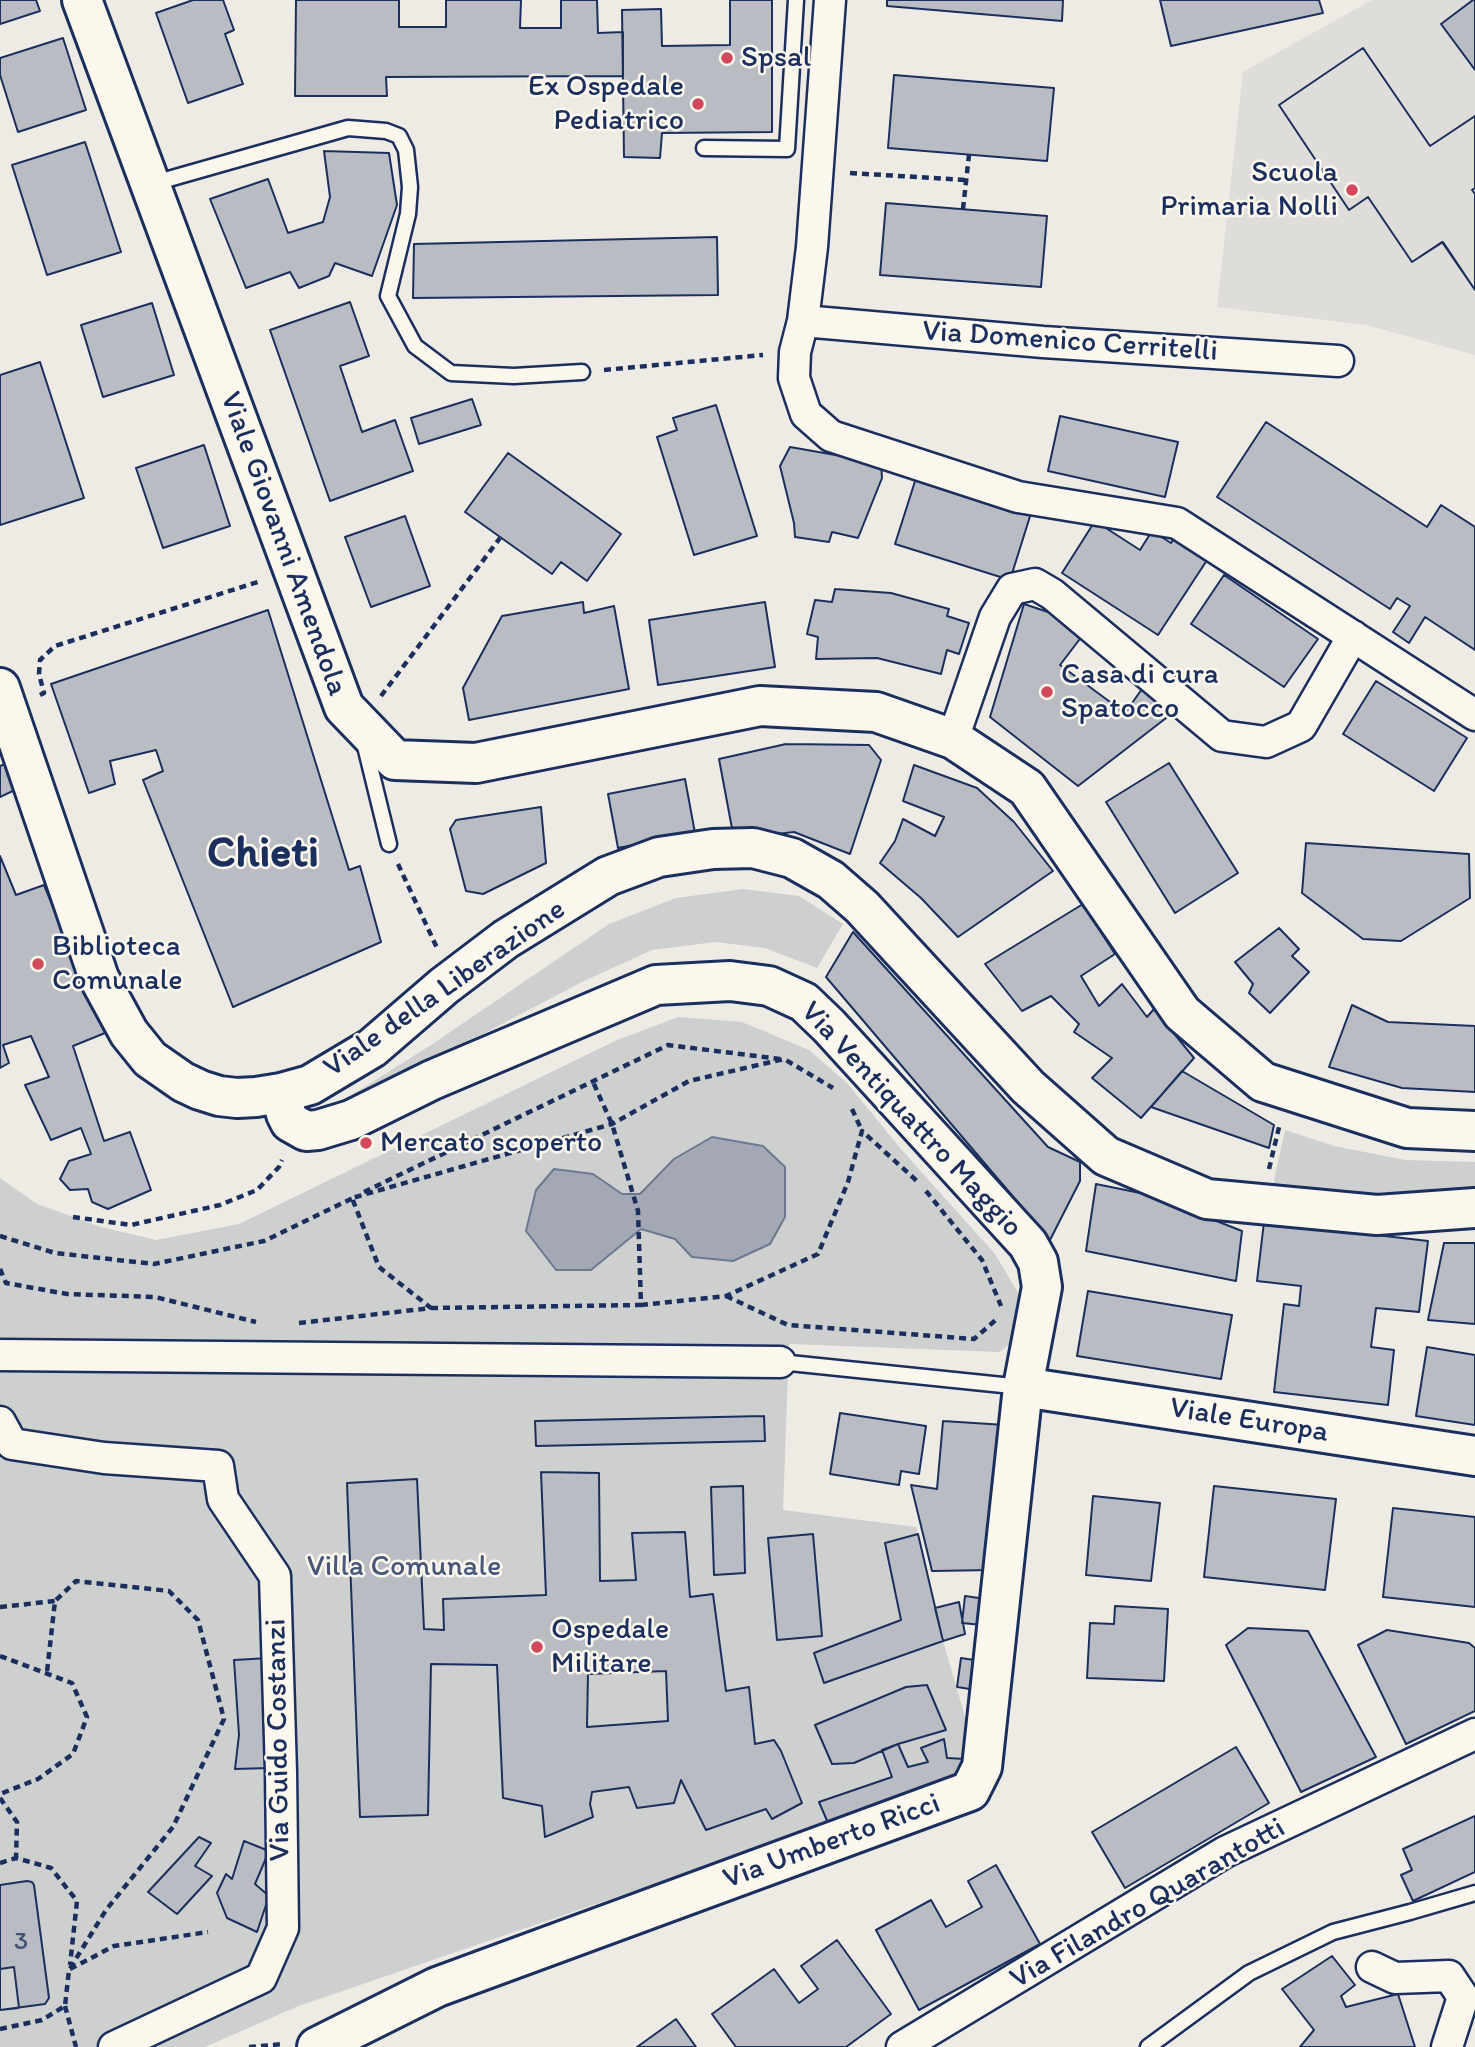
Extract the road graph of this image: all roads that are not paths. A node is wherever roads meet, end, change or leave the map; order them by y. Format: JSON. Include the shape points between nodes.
{"nodes":[{"id":1,"x":82,"y":0,"type":"edge"},
{"id":2,"x":796,"y":0,"type":"edge"},
{"id":3,"x":830,"y":0,"type":"edge"},
{"id":4,"x":704,"y":148,"type":"dead end"},
{"id":5,"x":150,"y":184,"type":"junction"},
{"id":6,"x":803,"y":321,"type":"junction"},
{"id":7,"x":1338,"y":361,"type":"dead end"},
{"id":8,"x":582,"y":372,"type":"road end"},
{"id":9,"x":1353,"y":636,"type":"junction"},
{"id":10,"x":0,"y":688,"type":"edge"},
{"id":11,"x":1475,"y":715,"type":"edge"},
{"id":12,"x":360,"y":724,"type":"junction"},
{"id":13,"x":953,"y":739,"type":"junction"},
{"id":14,"x":389,"y":844,"type":"road end"},
{"id":15,"x":281,"y":1093,"type":"junction"},
{"id":16,"x":1475,"y":1131,"type":"edge"},
{"id":17,"x":1475,"y":1208,"type":"edge"},
{"id":18,"x":0,"y":1355,"type":"edge"},
{"id":19,"x":780,"y":1362,"type":"joint"},
{"id":20,"x":1023,"y":1387,"type":"junction"},
{"id":21,"x":0,"y":1423,"type":"edge"},
{"id":22,"x":1475,"y":1456,"type":"edge"},
{"id":23,"x":1475,"y":1734,"type":"edge"},
{"id":24,"x":1475,"y":1893,"type":"edge"},
{"id":25,"x":1372,"y":1967,"type":"dead end"},
{"id":26,"x":1469,"y":1995,"type":"edge"},
{"id":27,"x":327,"y":2044,"type":"edge"},
{"id":28,"x":114,"y":2047,"type":"edge"},
{"id":29,"x":902,"y":2047,"type":"edge"},
{"id":30,"x":1148,"y":2047,"type":"edge"},
{"id":31,"x":1447,"y":2047,"type":"edge"}],
"edges":[{"from":1,"to":5,"type":"street","name":"Viale Giovanni Amendola"},
{"from":2,"to":4,"type":"lane","via":[[787,149]]},
{"from":3,"to":6,"type":"street","via":[[813,247]]},
{"from":5,"to":8,"type":"lane","via":[[348,128],[399,136],[406,150],[410,187],[388,296],[415,346],[451,373]]},
{"from":5,"to":12,"type":"street","name":"Viale Giovanni Amendola","via":[[344,707]]},
{"from":6,"to":7,"type":"street","name":"Via Domenico Cerritelli"},
{"from":6,"to":9,"type":"street","via":[[794,379],[806,414],[831,436],[1018,497],[1177,523]]},
{"from":9,"to":11,"type":"street"},
{"from":9,"to":13,"type":"street","via":[[1301,726],[1266,742],[1222,736],[1052,594],[1035,584],[1012,589],[995,617]]},
{"from":10,"to":15,"type":"street","name":"Viale della Liberazione","via":[[99,978],[129,1033],[150,1059],[200,1090],[237,1098]]},
{"from":12,"to":13,"type":"street","name":"Viale Giovanni Amendola","via":[[395,761],[476,763],[760,706],[876,712]]},
{"from":12,"to":14,"type":"lane"},
{"from":13,"to":16,"type":"street","name":"Viale Giovanni Amendola","via":[[1027,788],[1182,1013],[1263,1082],[1407,1128]]},
{"from":15,"to":17,"type":"street","name":"Viale della Liberazione","via":[[310,1084],[372,1048],[506,939],[608,877],[659,857],[753,848],[792,858],[831,880],[862,907],[1028,1087],[1106,1156],[1207,1199],[1377,1215]]},
{"from":15,"to":20,"type":"street","name":"Via Ventiquattro Maggio","via":[[290,1122],[306,1131],[318,1130],[351,1120],[432,1080],[656,985],[730,981],[769,986],[804,1002],[821,1018],[1028,1244],[1038,1262],[1042,1287]]},
{"from":18,"to":19,"type":"street"},
{"from":19,"to":20,"type":"lane"},
{"from":20,"to":22,"type":"street","name":"Viale Europa"},
{"from":20,"to":27,"type":"street","name":"Via Umberto Ricci","via":[[982,1767],[970,1791],[437,1987]]},
{"from":21,"to":28,"type":"street","name":"Via Guido Costanzi","via":[[12,1444],[104,1458],[218,1466],[223,1499],[275,1576],[283,1928],[261,1978]]},
{"from":23,"to":29,"type":"street","name":"Via Filandro Quarantotti","via":[[1226,1852]]},
{"from":24,"to":30,"type":"lane","via":[[1333,1932],[1250,1973]]},
{"from":25,"to":26,"type":"street","via":[[1395,1978],[1449,1976]]},
{"from":26,"to":31,"type":"street"}]}
